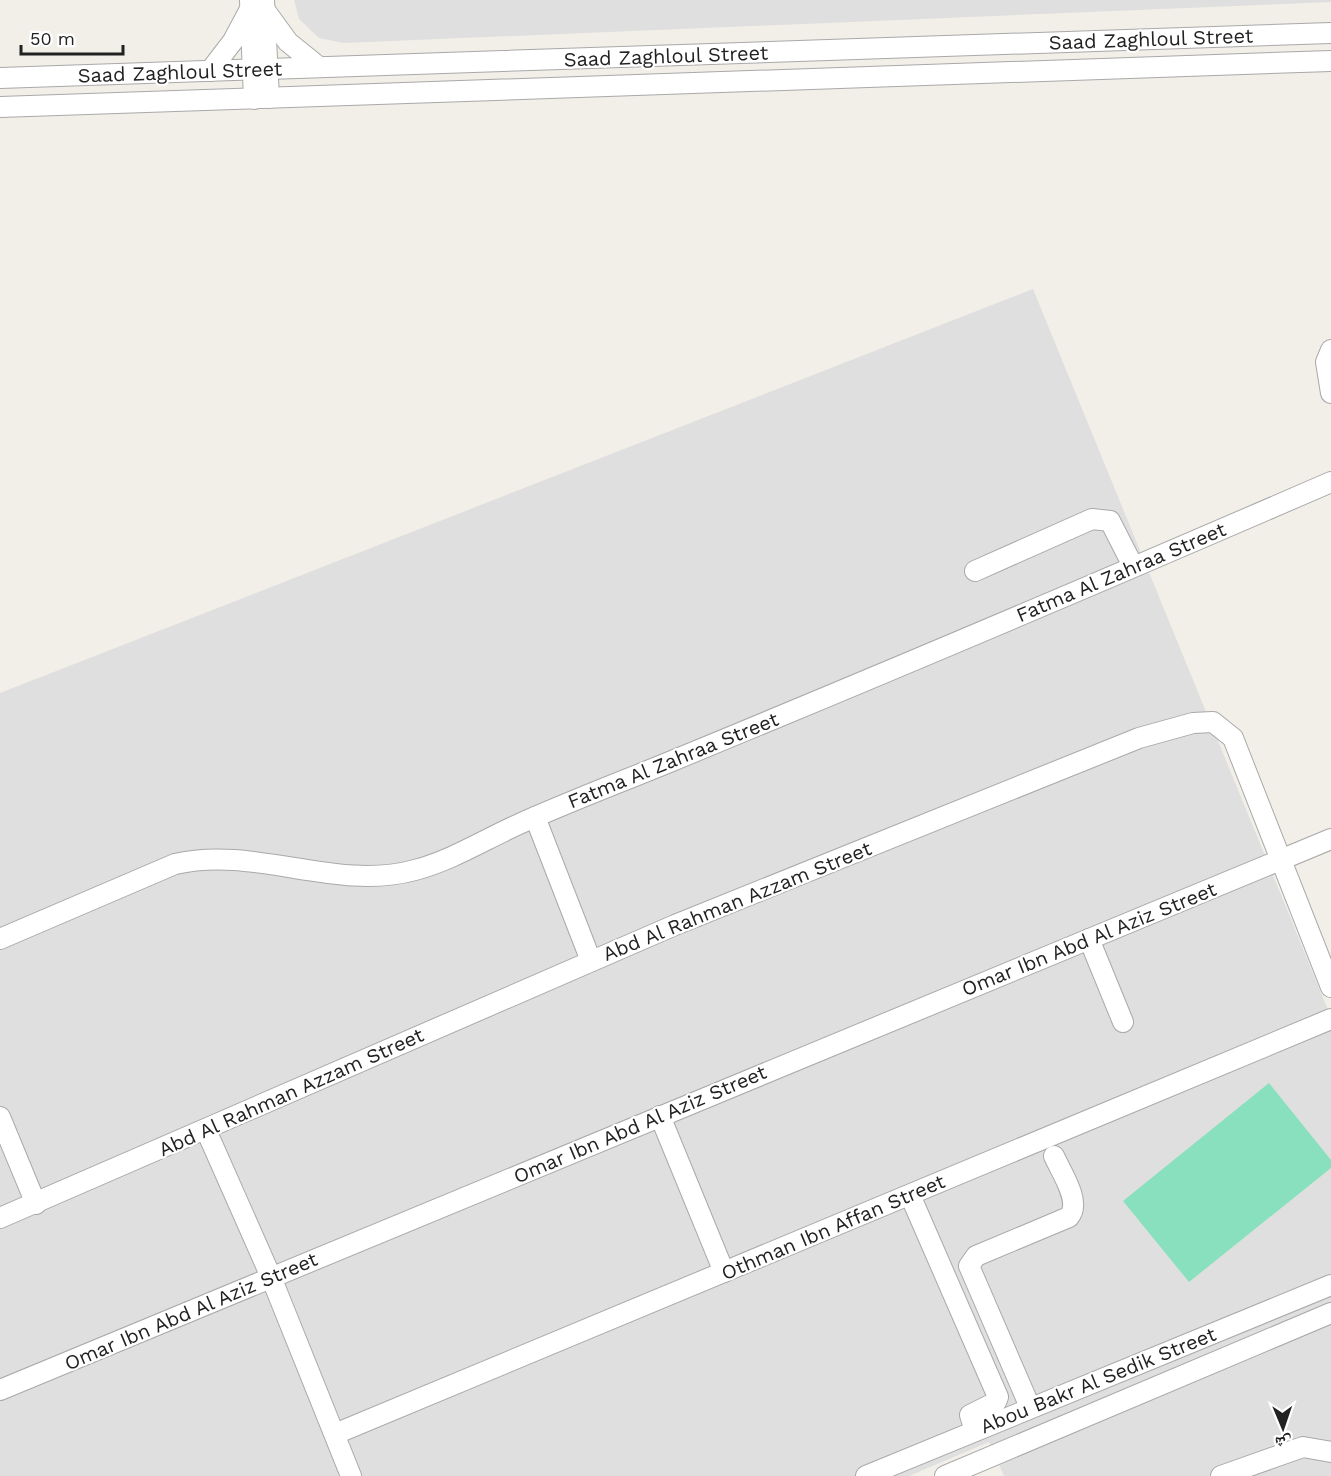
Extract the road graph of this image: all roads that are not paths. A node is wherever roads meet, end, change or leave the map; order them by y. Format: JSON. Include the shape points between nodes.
{"nodes":[{"id":1,"x":257,"y":4,"type":"edge"},
{"id":2,"x":1331,"y":33,"type":"edge"},
{"id":3,"x":1331,"y":61,"type":"edge"},
{"id":4,"x":320,"y":67,"type":"junction"},
{"id":5,"x":260,"y":69,"type":"junction"},
{"id":6,"x":210,"y":71,"type":"junction"},
{"id":7,"x":0,"y":78,"type":"edge"},
{"id":8,"x":262,"y":98,"type":"junction"},
{"id":9,"x":0,"y":107,"type":"edge"},
{"id":10,"x":1331,"y":350,"type":"edge"},
{"id":11,"x":1331,"y":393,"type":"edge"},
{"id":12,"x":1331,"y":482,"type":"edge"},
{"id":13,"x":1133,"y":566,"type":"junction"},
{"id":14,"x":975,"y":571,"type":"dead end"},
{"id":15,"x":535,"y":817,"type":"junction"},
{"id":16,"x":1331,"y":838,"type":"edge"},
{"id":17,"x":1281,"y":860,"type":"junction"},
{"id":18,"x":0,"y":939,"type":"edge"},
{"id":19,"x":1089,"y":939,"type":"junction"},
{"id":20,"x":591,"y":961,"type":"junction"},
{"id":21,"x":1331,"y":987,"type":"edge"},
{"id":22,"x":1331,"y":1019,"type":"edge"},
{"id":23,"x":1123,"y":1022,"type":"dead end"},
{"id":24,"x":660,"y":1116,"type":"junction"},
{"id":25,"x":0,"y":1118,"type":"edge"},
{"id":26,"x":206,"y":1130,"type":"junction"},
{"id":27,"x":1054,"y":1156,"type":"dead end"},
{"id":28,"x":910,"y":1194,"type":"junction"},
{"id":29,"x":36,"y":1204,"type":"junction"},
{"id":30,"x":0,"y":1218,"type":"edge"},
{"id":31,"x":724,"y":1272,"type":"junction"},
{"id":32,"x":271,"y":1277,"type":"junction"},
{"id":33,"x":1331,"y":1284,"type":"edge"},
{"id":34,"x":1331,"y":1313,"type":"edge"},
{"id":35,"x":0,"y":1390,"type":"edge"},
{"id":36,"x":1030,"y":1407,"type":"junction"},
{"id":37,"x":975,"y":1431,"type":"junction"},
{"id":38,"x":335,"y":1434,"type":"junction"},
{"id":39,"x":1331,"y":1452,"type":"edge"},
{"id":40,"x":351,"y":1476,"type":"edge"},
{"id":41,"x":866,"y":1476,"type":"edge"},
{"id":42,"x":945,"y":1476,"type":"edge"},
{"id":43,"x":1221,"y":1476,"type":"edge"}],
"edges":[{"from":1,"to":4,"type":"street","via":[[288,42]]},
{"from":1,"to":5,"type":"street"},
{"from":1,"to":6,"type":"street"},
{"from":2,"to":4,"type":"street","name":"Saad Zaghloul Street"},
{"from":3,"to":8,"type":"street","name":"Saad Zaghloul Street"},
{"from":4,"to":5,"type":"street","name":"Saad Zaghloul Street"},
{"from":5,"to":6,"type":"street","name":"Saad Zaghloul Street"},
{"from":5,"to":8,"type":"street"},
{"from":6,"to":7,"type":"street","name":"Saad Zaghloul Street"},
{"from":8,"to":9,"type":"street","name":"Saad Zaghloul Street"},
{"from":10,"to":11,"type":"street","via":[[1326,362]]},
{"from":12,"to":13,"type":"street","name":"Fatma Al Zahraa Street"},
{"from":13,"to":14,"type":"street","via":[[1110,521],[1099,518]]},
{"from":13,"to":15,"type":"street","name":"Fatma Al Zahraa Street"},
{"from":15,"to":18,"type":"street","name":"Fatma Al Zahraa Street","via":[[420,869],[397,875],[349,877],[234,860],[194,859]]},
{"from":15,"to":20,"type":"street"},
{"from":16,"to":17,"type":"street","name":"Omar Ibn Abd Al Aziz Street"},
{"from":17,"to":19,"type":"street","name":"Omar Ibn Abd Al Aziz Street"},
{"from":17,"to":20,"type":"street","name":"Abd Al Rahman Azzam Street","via":[[1233,738],[1213,722],[1193,723],[1139,738]]},
{"from":17,"to":21,"type":"street","name":"Abd Al Rahman Azzam Street"},
{"from":19,"to":23,"type":"street"},
{"from":19,"to":24,"type":"street","name":"Omar Ibn Abd Al Aziz Street"},
{"from":20,"to":26,"type":"street","name":"Abd Al Rahman Azzam Street"},
{"from":22,"to":28,"type":"street","name":"Othman Ibn Affan Street"},
{"from":24,"to":31,"type":"street"},
{"from":24,"to":32,"type":"street","name":"Omar Ibn Abd Al Aziz Street"},
{"from":25,"to":29,"type":"street"},
{"from":26,"to":29,"type":"street","name":"Abd Al Rahman Azzam Street"},
{"from":26,"to":32,"type":"street"},
{"from":27,"to":36,"type":"street","via":[[1074,1201],[1073,1212],[976,1256],[969,1266]]},
{"from":28,"to":31,"type":"street","name":"Othman Ibn Affan Street"},
{"from":28,"to":37,"type":"street","via":[[999,1398],[970,1415]]},
{"from":29,"to":30,"type":"street","name":"Abd Al Rahman Azzam Street"},
{"from":31,"to":38,"type":"street","name":"Othman Ibn Affan Street"},
{"from":32,"to":35,"type":"street","name":"Omar Ibn Abd Al Aziz Street"},
{"from":32,"to":38,"type":"street"},
{"from":33,"to":36,"type":"street","name":"Abou Bakr Al Sedik Street"},
{"from":34,"to":42,"type":"street","name":"Abou Bakr Al Sedik Street"},
{"from":36,"to":37,"type":"street","name":"Abou Bakr Al Sedik Street"},
{"from":37,"to":41,"type":"street","name":"Abou Bakr Al Sedik Street"},
{"from":38,"to":40,"type":"street"},
{"from":39,"to":43,"type":"street","via":[[1303,1447]]}]}
